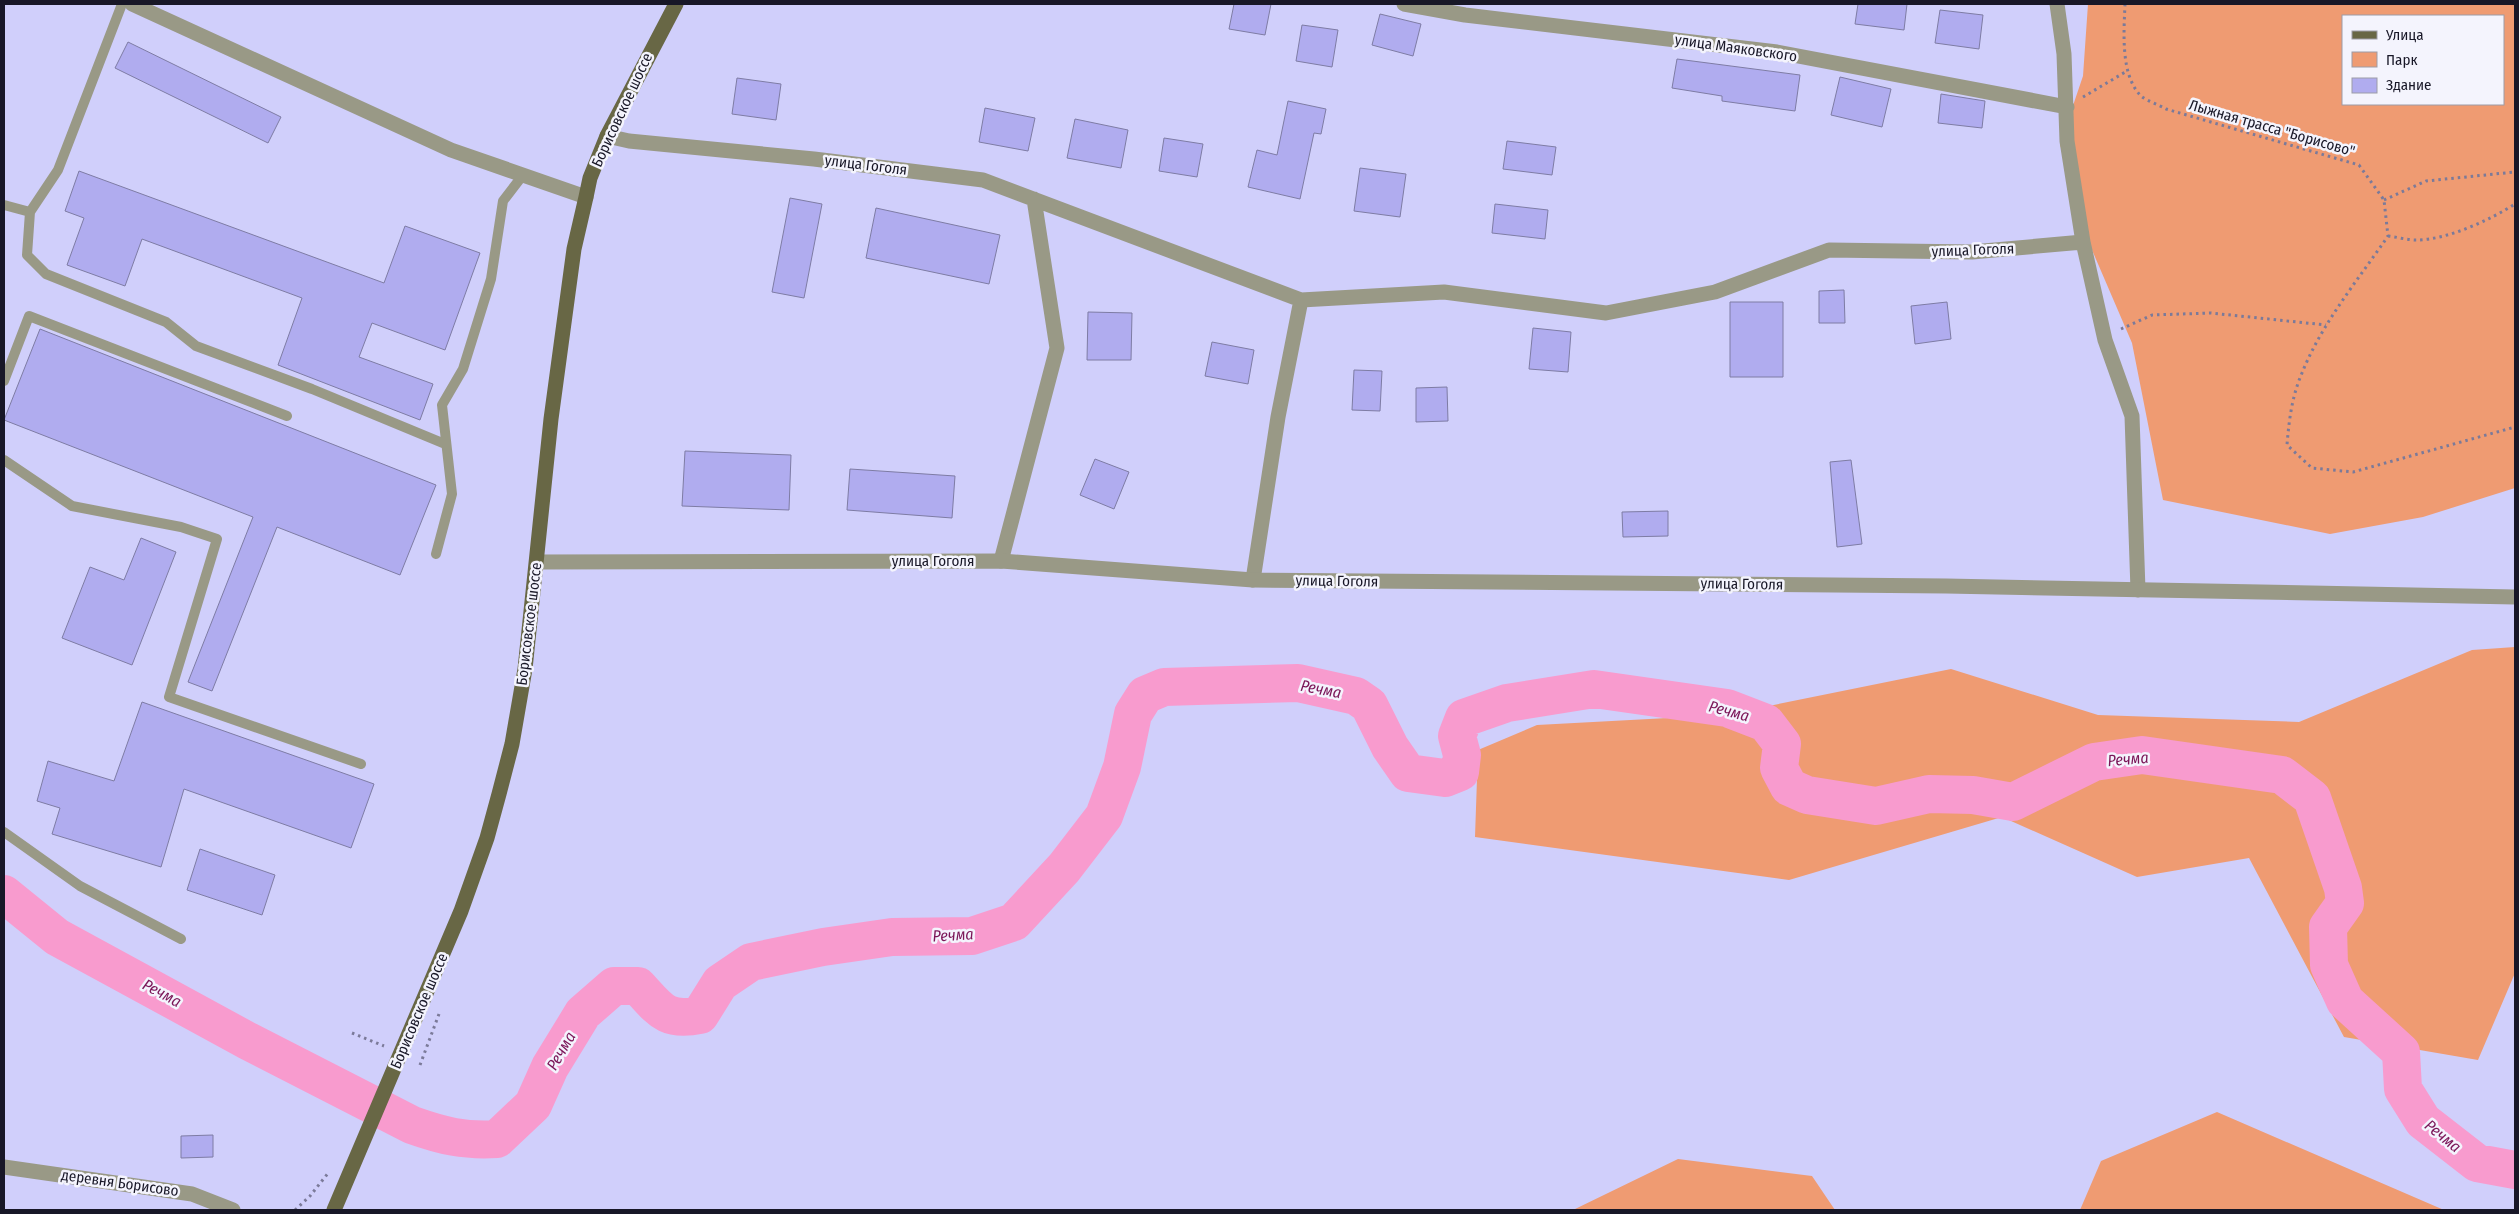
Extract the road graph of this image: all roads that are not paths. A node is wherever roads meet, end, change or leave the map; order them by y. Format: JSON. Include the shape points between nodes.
{"nodes":[{"id":1,"x":122,"y":4,"type":"edge"},
{"id":2,"x":132,"y":4,"type":"edge"},
{"id":3,"x":676,"y":4,"type":"edge"},
{"id":4,"x":1404,"y":4,"type":"edge"},
{"id":5,"x":2057,"y":4,"type":"edge"},
{"id":6,"x":1466,"y":9,"type":"edge"},
{"id":7,"x":2067,"y":107,"type":"junction"},
{"id":8,"x":608,"y":136,"type":"junction"},
{"id":9,"x":523,"y":175,"type":"junction"},
{"id":10,"x":586,"y":197,"type":"junction"},
{"id":11,"x":1034,"y":200,"type":"junction"},
{"id":12,"x":4,"y":205,"type":"edge"},
{"id":13,"x":30,"y":212,"type":"junction"},
{"id":14,"x":2083,"y":242,"type":"junction"},
{"id":15,"x":1300,"y":300,"type":"junction"},
{"id":16,"x":4,"y":381,"type":"edge"},
{"id":17,"x":287,"y":416,"type":"dead end"},
{"id":18,"x":445,"y":444,"type":"junction"},
{"id":19,"x":4,"y":460,"type":"edge"},
{"id":20,"x":436,"y":554,"type":"dead end"},
{"id":21,"x":1001,"y":561,"type":"junction"},
{"id":22,"x":537,"y":562,"type":"junction"},
{"id":23,"x":1253,"y":580,"type":"junction"},
{"id":24,"x":2138,"y":590,"type":"junction"},
{"id":25,"x":2515,"y":597,"type":"edge"},
{"id":26,"x":361,"y":764,"type":"dead end"},
{"id":27,"x":4,"y":832,"type":"edge"},
{"id":28,"x":181,"y":939,"type":"dead end"},
{"id":29,"x":4,"y":1167,"type":"edge"},
{"id":30,"x":233,"y":1210,"type":"edge"},
{"id":31,"x":334,"y":1210,"type":"edge"}],
"edges":[{"from":1,"to":13,"type":"lane","via":[[58,170]]},
{"from":2,"to":9,"type":"street","via":[[451,150]]},
{"from":3,"to":8,"type":"main road","name":"Борисовское шоссе"},
{"from":4,"to":6,"type":"street","name":"улица Маяковского"},
{"from":5,"to":7,"type":"street"},
{"from":6,"to":7,"type":"street","name":"улица Маяковского","via":[[1777,52]]},
{"from":7,"to":14,"type":"street","via":[[2067,142]]},
{"from":8,"to":10,"type":"main road","name":"Борисовское шоссе","via":[[590,178]]},
{"from":8,"to":11,"type":"street","name":"улица Гоголя","via":[[629,141],[814,158],[983,180]]},
{"from":9,"to":10,"type":"street"},
{"from":9,"to":18,"type":"lane","via":[[503,201],[491,279],[463,370],[442,405]]},
{"from":10,"to":22,"type":"main road","name":"Борисовское шоссе","via":[[574,250],[560,353]]},
{"from":11,"to":15,"type":"street","name":"улица Гоголя"},
{"from":11,"to":21,"type":"street","via":[[1057,348]]},
{"from":12,"to":13,"type":"lane"},
{"from":13,"to":18,"type":"lane","via":[[27,255],[46,274],[166,322],[196,346]]},
{"from":14,"to":15,"type":"street","name":"улица Гоголя","via":[[1972,252],[1829,250],[1715,292],[1606,313],[1444,292]]},
{"from":14,"to":24,"type":"street","via":[[2105,340],[2132,416]]},
{"from":15,"to":23,"type":"street"},
{"from":16,"to":17,"type":"lane","via":[[29,316]]},
{"from":18,"to":20,"type":"lane","via":[[452,494]]},
{"from":19,"to":26,"type":"lane","via":[[72,506],[181,527],[216,539],[169,697]]},
{"from":21,"to":22,"type":"street","name":"улица Гоголя"},
{"from":21,"to":23,"type":"street","name":"улица Гоголя"},
{"from":22,"to":31,"type":"main road","name":"Борисовское шоссе","via":[[525,669],[512,744],[487,838],[461,911]]},
{"from":23,"to":24,"type":"street","name":"улица Гоголя"},
{"from":24,"to":25,"type":"street","name":"улица Гоголя"},
{"from":27,"to":28,"type":"lane","via":[[80,886]]},
{"from":29,"to":30,"type":"street","name":"деревня Борисово","via":[[192,1194]]}]}
